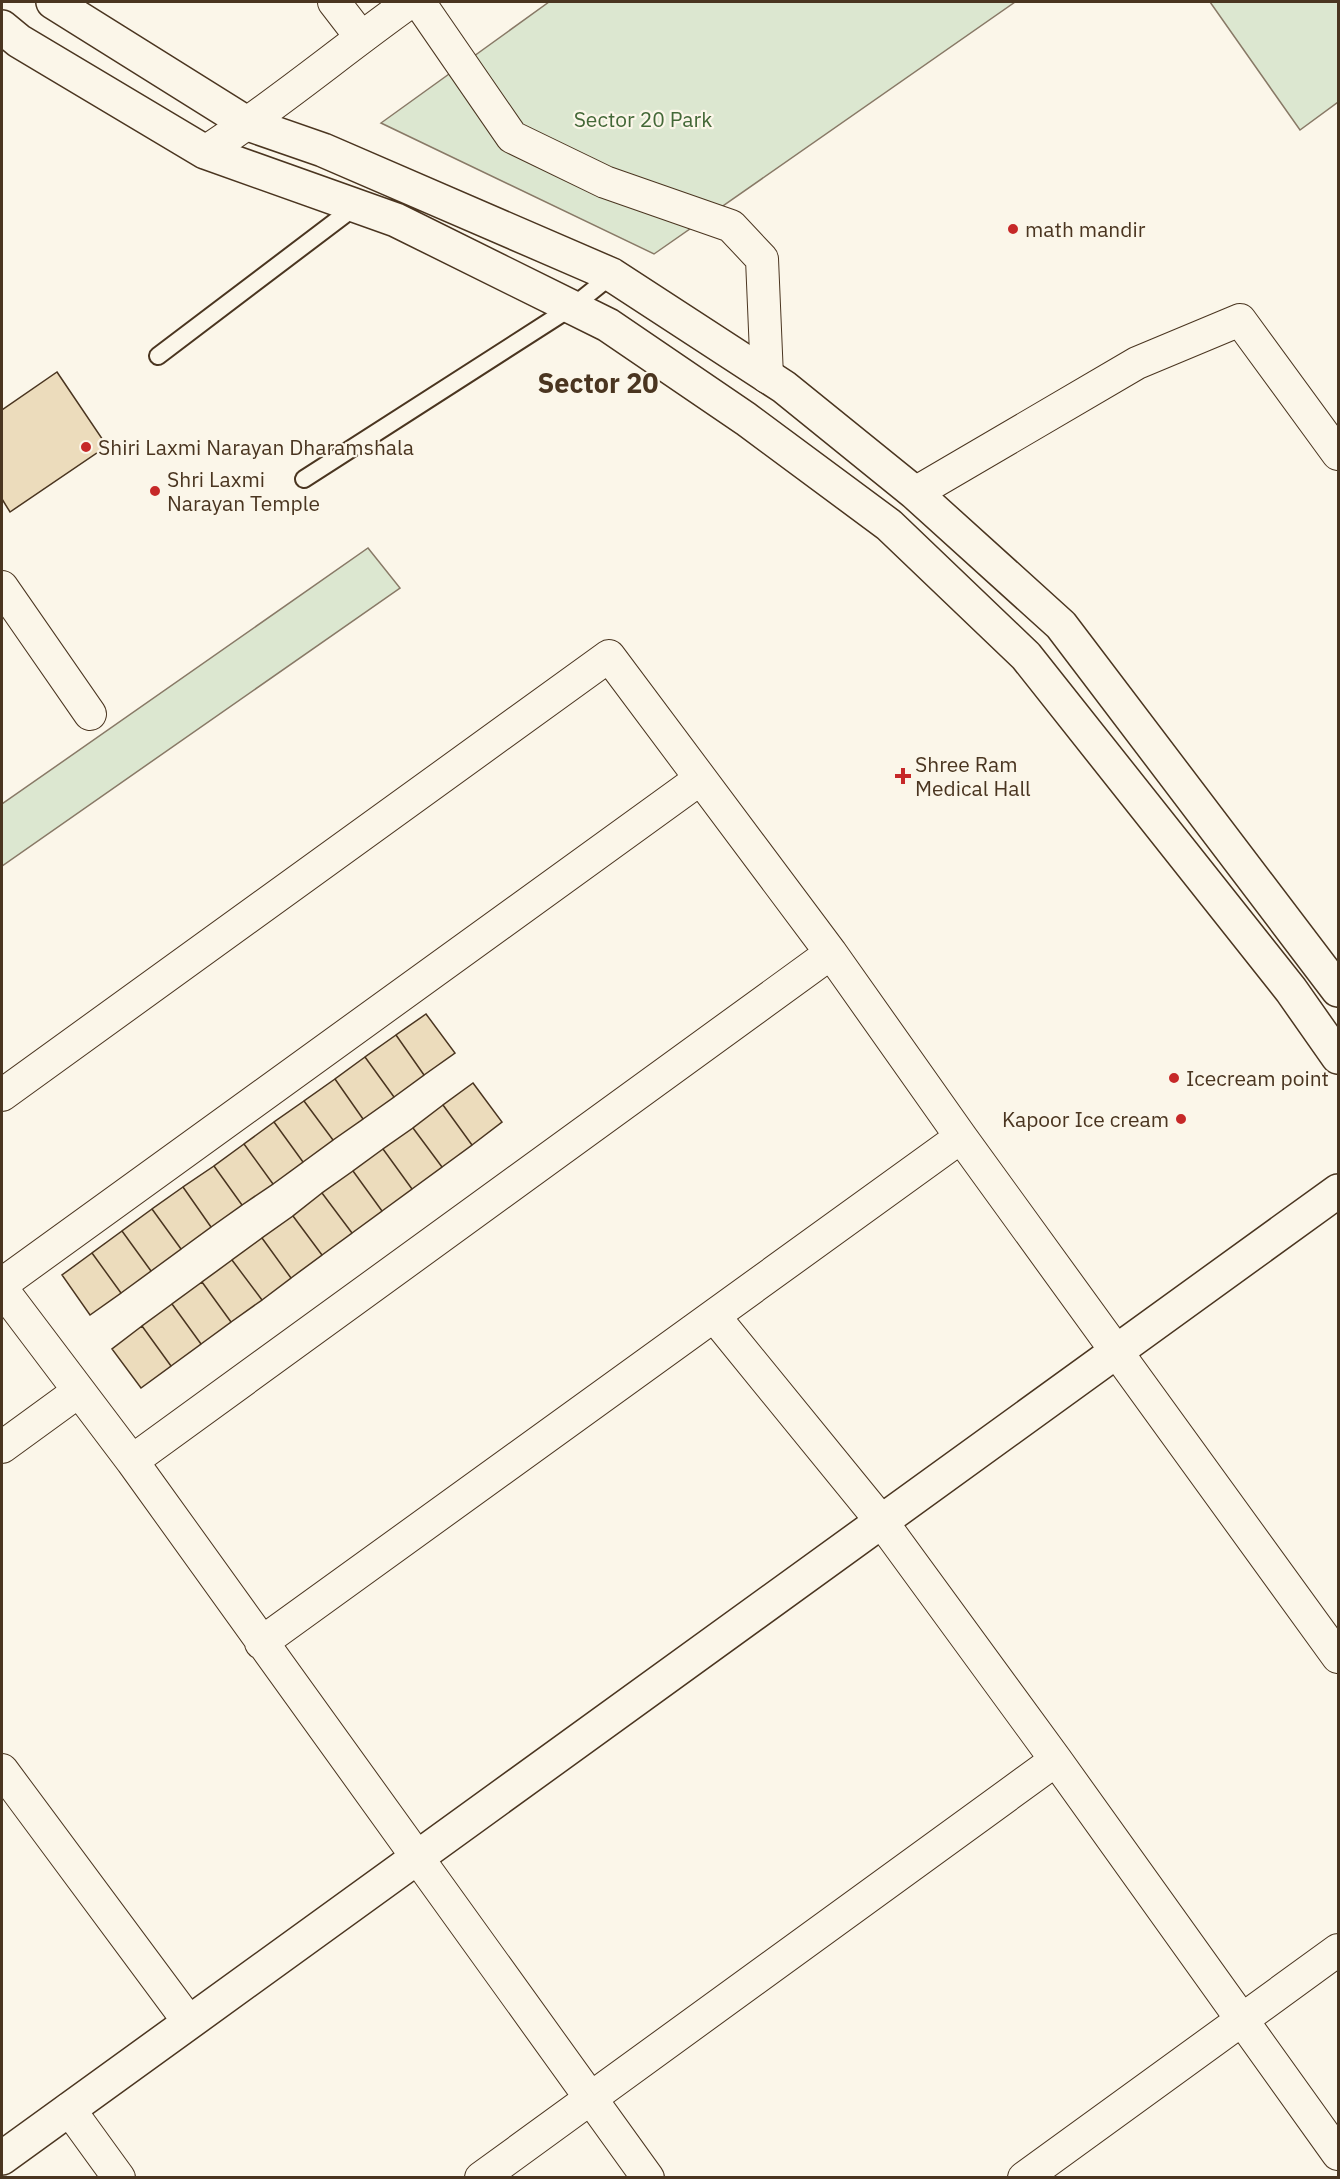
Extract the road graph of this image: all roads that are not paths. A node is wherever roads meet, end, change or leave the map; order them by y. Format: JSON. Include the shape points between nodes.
{"nodes":[{"id":1,"x":53,"y":2,"type":"edge"},
{"id":2,"x":334,"y":2,"type":"edge"},
{"id":3,"x":410,"y":2,"type":"edge"},
{"id":4,"x":419,"y":2,"type":"edge"},
{"id":5,"x":2,"y":27,"type":"edge"},
{"id":6,"x":361,"y":37,"type":"junction"},
{"id":7,"x":248,"y":124,"type":"junction"},
{"id":8,"x":205,"y":152,"type":"junction"},
{"id":9,"x":356,"y":206,"type":"junction"},
{"id":10,"x":612,"y":275,"type":"junction"},
{"id":11,"x":572,"y":307,"type":"junction"},
{"id":12,"x":158,"y":356,"type":"dead end"},
{"id":13,"x":767,"y":376,"type":"junction"},
{"id":14,"x":1338,"y":453,"type":"edge"},
{"id":15,"x":304,"y":479,"type":"dead end"},
{"id":16,"x":915,"y":493,"type":"junction"},
{"id":17,"x":2,"y":587,"type":"edge"},
{"id":18,"x":90,"y":714,"type":"dead end"},
{"id":19,"x":700,"y":779,"type":"junction"},
{"id":20,"x":831,"y":953,"type":"junction"},
{"id":21,"x":1338,"y":990,"type":"edge"},
{"id":22,"x":1338,"y":1057,"type":"edge"},
{"id":23,"x":2,"y":1095,"type":"edge"},
{"id":24,"x":961,"y":1137,"type":"junction"},
{"id":25,"x":1338,"y":1191,"type":"edge"},
{"id":26,"x":2,"y":1284,"type":"edge"},
{"id":27,"x":2,"y":1289,"type":"edge"},
{"id":28,"x":714,"y":1316,"type":"junction"},
{"id":29,"x":1117,"y":1351,"type":"junction"},
{"id":30,"x":79,"y":1391,"type":"junction"},
{"id":31,"x":2,"y":1447,"type":"edge"},
{"id":32,"x":132,"y":1461,"type":"junction"},
{"id":33,"x":882,"y":1522,"type":"junction"},
{"id":34,"x":261,"y":1643,"type":"junction"},
{"id":35,"x":1338,"y":1657,"type":"edge"},
{"id":36,"x":1056,"y":1760,"type":"junction"},
{"id":37,"x":3,"y":1775,"type":"edge"},
{"id":38,"x":418,"y":1857,"type":"junction"},
{"id":39,"x":1338,"y":1950,"type":"edge"},
{"id":40,"x":1242,"y":2020,"type":"junction"},
{"id":41,"x":189,"y":2022,"type":"junction"},
{"id":42,"x":591,"y":2098,"type":"junction"},
{"id":43,"x":69,"y":2109,"type":"junction"},
{"id":44,"x":1338,"y":2154,"type":"edge"},
{"id":45,"x":2,"y":2158,"type":"edge"},
{"id":46,"x":118,"y":2178,"type":"edge"},
{"id":47,"x":481,"y":2178,"type":"edge"},
{"id":48,"x":648,"y":2178,"type":"edge"},
{"id":49,"x":1024,"y":2178,"type":"edge"}],
"edges":[{"from":1,"to":7,"type":"street"},
{"from":2,"to":6,"type":"street"},
{"from":3,"to":6,"type":"street"},
{"from":4,"to":13,"type":"street","via":[[512,137],[605,182],[730,226],[762,259]]},
{"from":5,"to":8,"type":"street"},
{"from":6,"to":7,"type":"street"},
{"from":7,"to":8,"type":"street"},
{"from":7,"to":10,"type":"street","via":[[323,150]]},
{"from":8,"to":9,"type":"street"},
{"from":9,"to":11,"type":"street","via":[[396,220]]},
{"from":9,"to":12,"type":"lane"},
{"from":10,"to":11,"type":"lane"},
{"from":10,"to":13,"type":"street"},
{"from":11,"to":15,"type":"lane"},
{"from":11,"to":22,"type":"street","via":[[608,325],[746,419],[888,525],[1026,656],[1291,990]]},
{"from":13,"to":16,"type":"street"},
{"from":14,"to":16,"type":"street","via":[[1240,320],[1137,363]]},
{"from":16,"to":21,"type":"street","via":[[1061,625]]},
{"from":17,"to":18,"type":"street"},
{"from":19,"to":20,"type":"street"},
{"from":19,"to":23,"type":"street","via":[[609,656]]},
{"from":19,"to":26,"type":"street"},
{"from":20,"to":24,"type":"street"},
{"from":20,"to":32,"type":"street"},
{"from":24,"to":28,"type":"street"},
{"from":24,"to":29,"type":"street"},
{"from":25,"to":29,"type":"street"},
{"from":27,"to":30,"type":"street"},
{"from":28,"to":33,"type":"street"},
{"from":28,"to":34,"type":"street"},
{"from":29,"to":33,"type":"street"},
{"from":29,"to":35,"type":"street"},
{"from":30,"to":31,"type":"street"},
{"from":30,"to":32,"type":"street"},
{"from":32,"to":34,"type":"street"},
{"from":33,"to":36,"type":"street"},
{"from":33,"to":38,"type":"street"},
{"from":34,"to":38,"type":"street"},
{"from":36,"to":40,"type":"street"},
{"from":36,"to":42,"type":"street"},
{"from":37,"to":41,"type":"street"},
{"from":38,"to":41,"type":"street"},
{"from":38,"to":42,"type":"street"},
{"from":39,"to":40,"type":"street"},
{"from":40,"to":44,"type":"street"},
{"from":40,"to":49,"type":"street"},
{"from":41,"to":43,"type":"street"},
{"from":42,"to":47,"type":"street"},
{"from":42,"to":48,"type":"street"},
{"from":43,"to":45,"type":"street"},
{"from":43,"to":46,"type":"street"}]}
